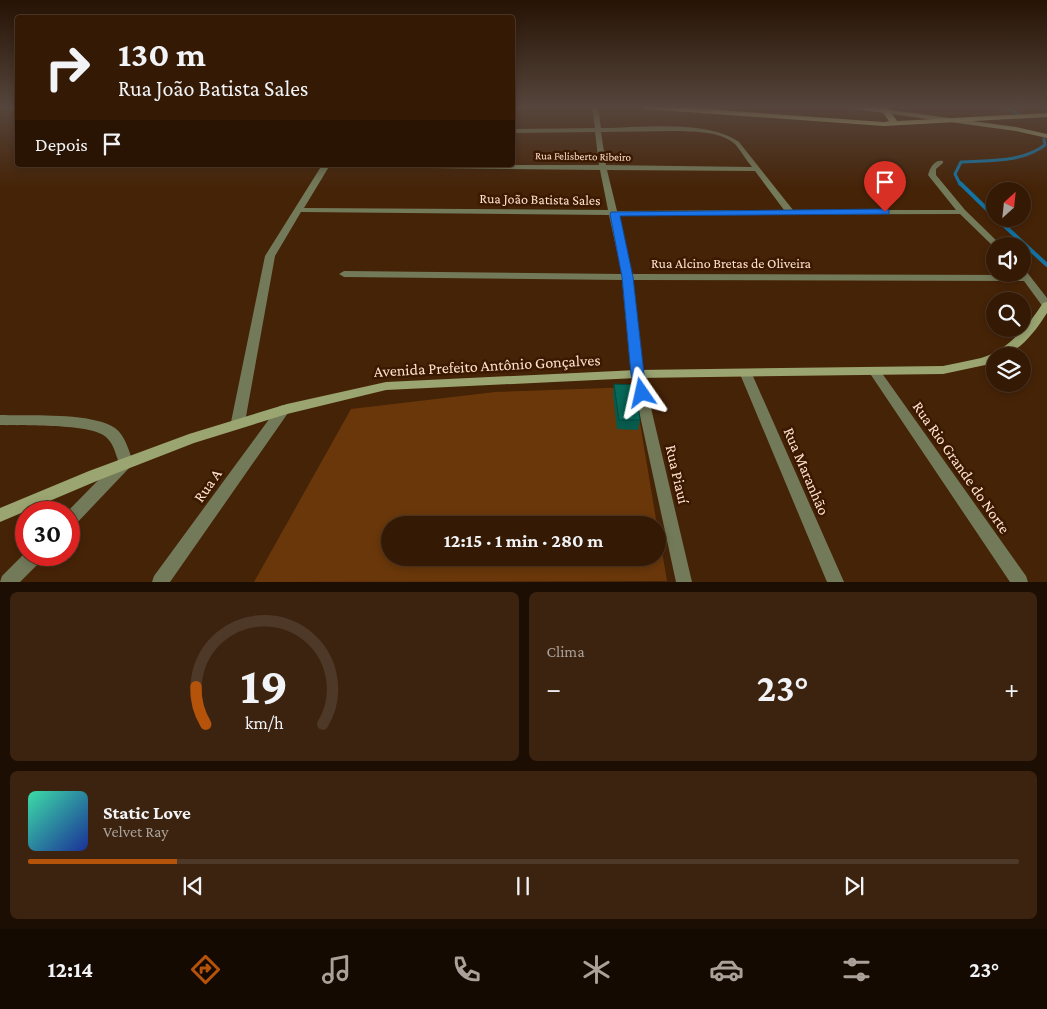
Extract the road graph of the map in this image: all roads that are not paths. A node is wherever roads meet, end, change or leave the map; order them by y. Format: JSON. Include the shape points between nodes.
{"nodes":[{"id":1,"x":598,"y":134,"type":"edge"},
{"id":2,"x":721,"y":134,"type":"edge"},
{"id":3,"x":941,"y":162,"type":"dead end"},
{"id":4,"x":515,"y":166,"type":"edge"},
{"id":5,"x":325,"y":167,"type":"edge"},
{"id":6,"x":604,"y":167,"type":"junction"},
{"id":7,"x":757,"y":169,"type":"junction"},
{"id":8,"x":298,"y":210,"type":"junction"},
{"id":9,"x":790,"y":212,"type":"junction"},
{"id":10,"x":962,"y":212,"type":"junction"},
{"id":11,"x":614,"y":214,"type":"junction"},
{"id":12,"x":988,"y":237,"type":"edge"},
{"id":13,"x":344,"y":274,"type":"dead end"},
{"id":14,"x":627,"y":277,"type":"junction"},
{"id":15,"x":986,"y":277,"type":"edge"},
{"id":16,"x":1030,"y":282,"type":"edge"},
{"id":17,"x":1047,"y":305,"type":"edge"},
{"id":18,"x":1012,"y":347,"type":"edge"},
{"id":19,"x":986,"y":361,"type":"edge"},
{"id":20,"x":875,"y":372,"type":"junction"},
{"id":21,"x":637,"y":374,"type":"junction"},
{"id":22,"x":746,"y":374,"type":"junction"},
{"id":23,"x":283,"y":410,"type":"junction"},
{"id":24,"x":0,"y":420,"type":"edge"},
{"id":25,"x":238,"y":422,"type":"junction"},
{"id":26,"x":126,"y":462,"type":"junction"},
{"id":27,"x":80,"y":510,"type":"edge"},
{"id":28,"x":0,"y":515,"type":"edge"},
{"id":29,"x":24,"y":566,"type":"edge"},
{"id":30,"x":8,"y":582,"type":"edge"},
{"id":31,"x":160,"y":582,"type":"edge"},
{"id":32,"x":684,"y":582,"type":"edge"},
{"id":33,"x":836,"y":582,"type":"edge"},
{"id":34,"x":1020,"y":582,"type":"edge"}],
"edges":[{"from":1,"to":6,"type":"street","name":"Rua Piauí"},
{"from":2,"to":7,"type":"street","via":[[737,143]]},
{"from":3,"to":10,"type":"street","via":[[933,168],[932,175]]},
{"from":4,"to":6,"type":"street","name":"Rua Felisberto Ribeiro"},
{"from":5,"to":8,"type":"street"},
{"from":6,"to":7,"type":"street","name":"Rua Felisberto Ribeiro"},
{"from":6,"to":11,"type":"street","name":"Rua Piauí"},
{"from":7,"to":9,"type":"street"},
{"from":8,"to":11,"type":"street","name":"Rua João Batista Sales"},
{"from":8,"to":25,"type":"street","via":[[277,242],[266,270]]},
{"from":9,"to":10,"type":"street","name":"Rua João Batista Sales"},
{"from":9,"to":11,"type":"street","name":"Rua João Batista Sales"},
{"from":10,"to":12,"type":"street"},
{"from":11,"to":14,"type":"street","name":"Rua Piauí"},
{"from":13,"to":14,"type":"street","name":"Rua Alcino Bretas de Oliveira"},
{"from":14,"to":15,"type":"street","name":"Rua Alcino Bretas de Oliveira"},
{"from":14,"to":21,"type":"street","name":"Rua Piauí"},
{"from":16,"to":17,"type":"street"},
{"from":17,"to":18,"type":"street","name":"Avenida Prefeito Antônio Gonçalves","via":[[1032,329]]},
{"from":19,"to":20,"type":"street","name":"Avenida Prefeito Antônio Gonçalves","via":[[943,370]]},
{"from":20,"to":22,"type":"street","name":"Avenida Prefeito Antônio Gonçalves"},
{"from":20,"to":34,"type":"street","name":"Rua Rio Grande do Norte"},
{"from":21,"to":22,"type":"street","name":"Avenida Prefeito Antônio Gonçalves"},
{"from":21,"to":23,"type":"street","name":"Avenida Prefeito Antônio Gonçalves","via":[[386,386]]},
{"from":21,"to":32,"type":"street","name":"Rua Piauí"},
{"from":22,"to":33,"type":"street","name":"Rua Maranhão"},
{"from":23,"to":25,"type":"street","name":"Avenida Prefeito Antônio Gonçalves"},
{"from":23,"to":31,"type":"street","name":"Rua A"},
{"from":24,"to":26,"type":"street","via":[[98,426],[117,440]]},
{"from":25,"to":26,"type":"street","name":"Avenida Prefeito Antônio Gonçalves"},
{"from":26,"to":27,"type":"street"},
{"from":26,"to":28,"type":"street","name":"Avenida Prefeito Antônio Gonçalves"},
{"from":29,"to":30,"type":"street"}]}
